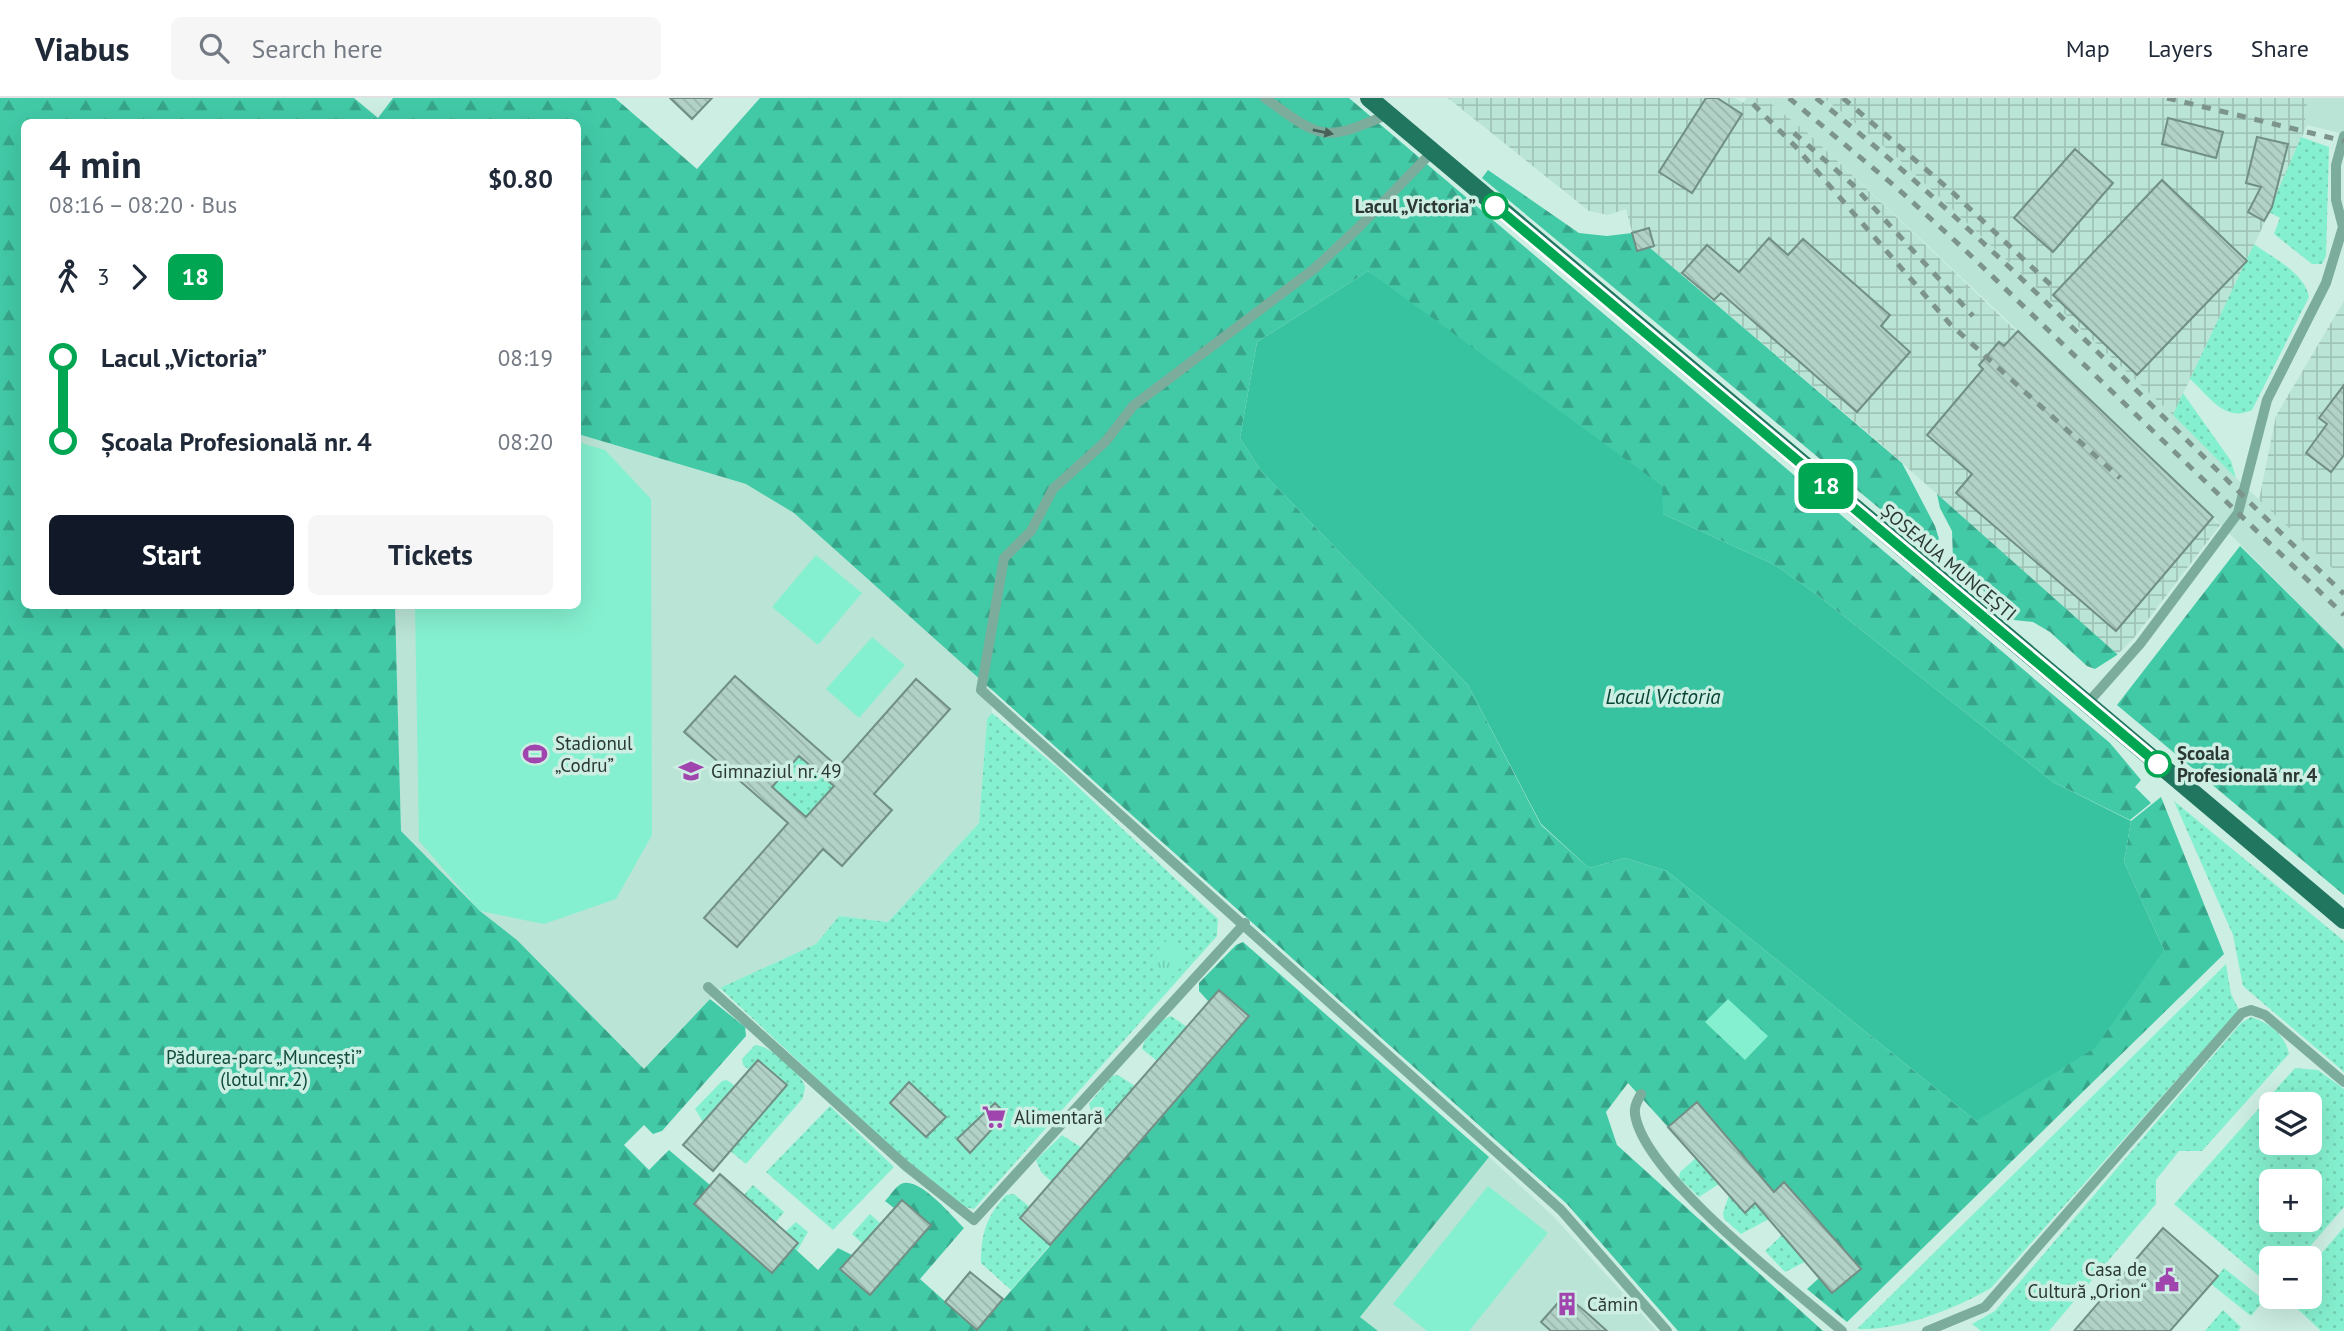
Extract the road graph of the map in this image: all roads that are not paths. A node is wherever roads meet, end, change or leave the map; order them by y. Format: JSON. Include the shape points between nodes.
{"nodes":[{"id":1,"x":1265,"y":98,"type":"edge"},
{"id":2,"x":1369,"y":98,"type":"edge"},
{"id":3,"x":1388,"y":114,"type":"junction"},
{"id":4,"x":2344,"y":136,"type":"edge"},
{"id":5,"x":1432,"y":152,"type":"junction"},
{"id":6,"x":2086,"y":705,"type":"junction"},
{"id":7,"x":2344,"y":920,"type":"edge"},
{"id":8,"x":1245,"y":923,"type":"junction"},
{"id":9,"x":708,"y":987,"type":"dead end"},
{"id":10,"x":2344,"y":1082,"type":"edge"},
{"id":11,"x":1641,"y":1094,"type":"dead end"},
{"id":12,"x":1667,"y":1331,"type":"edge"},
{"id":13,"x":1842,"y":1331,"type":"edge"},
{"id":14,"x":1927,"y":1331,"type":"edge"}],
"edges":[{"from":1,"to":3,"type":"lane","one_way":true,"via":[[1304,127],[1324,135],[1345,134]]},
{"from":2,"to":3,"type":"main road","name":"ȘOSEAUA MUNCEȘTI"},
{"from":3,"to":5,"type":"main road","name":"ȘOSEAUA MUNCEȘTI"},
{"from":4,"to":6,"type":"lane","via":[[2336,165],[2336,200],[2343,227],[2326,283],[2267,400],[2238,513],[2140,644]]},
{"from":5,"to":6,"type":"main road","name":"ȘOSEAUA MUNCEȘTI"},
{"from":5,"to":8,"type":"lane","via":[[1314,269],[1133,406],[1106,441],[1053,489],[1031,531],[1004,558],[998,581],[981,690]]},
{"from":6,"to":7,"type":"main road","name":"ȘOSEAUA MUNCEȘTI"},
{"from":8,"to":9,"type":"lane","via":[[974,1220]]},
{"from":8,"to":12,"type":"lane","via":[[1561,1210]]},
{"from":10,"to":14,"type":"lane","via":[[2265,1015],[2251,1010],[2242,1013],[1985,1307]]},
{"from":11,"to":13,"type":"lane","via":[[1634,1105],[1636,1121],[1648,1146],[1679,1187]]}]}
